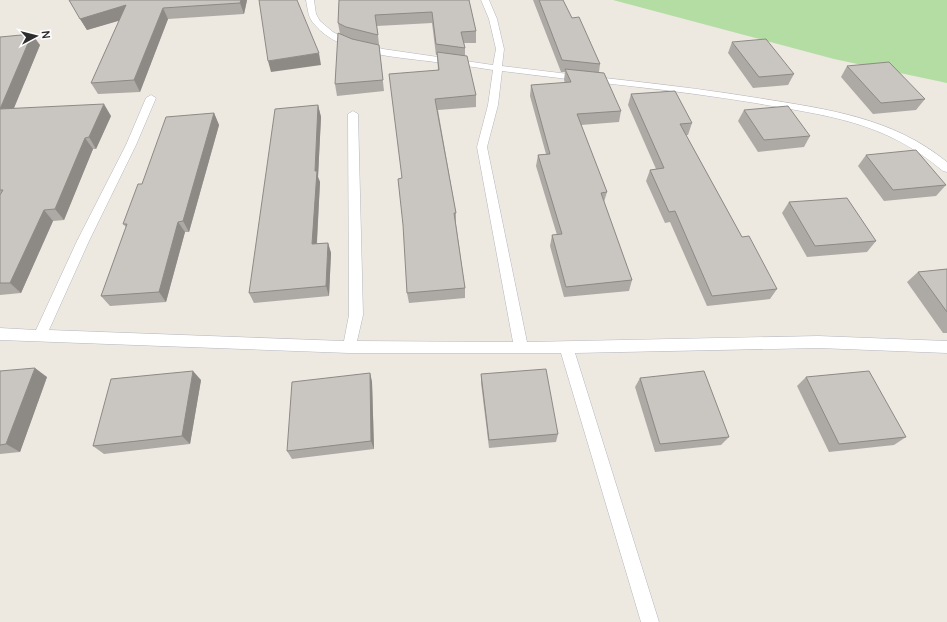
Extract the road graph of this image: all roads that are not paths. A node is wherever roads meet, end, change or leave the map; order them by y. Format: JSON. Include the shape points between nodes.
{"nodes":[{"id":1,"x":310,"y":0,"type":"edge"},
{"id":2,"x":485,"y":0,"type":"edge"},
{"id":3,"x":498,"y":68,"type":"junction"},
{"id":4,"x":151,"y":98,"type":"dead end"},
{"id":5,"x":353,"y":114,"type":"dead end"},
{"id":6,"x":947,"y":168,"type":"edge"},
{"id":7,"x":0,"y":334,"type":"edge"},
{"id":8,"x":40,"y":336,"type":"junction"},
{"id":9,"x":566,"y":347,"type":"junction"},
{"id":10,"x":350,"y":348,"type":"junction"},
{"id":11,"x":521,"y":348,"type":"junction"},
{"id":12,"x":947,"y":348,"type":"edge"},
{"id":13,"x":650,"y":622,"type":"edge"}],
"edges":[{"from":1,"to":3,"type":"lane","via":[[312,15],[320,26],[343,41],[372,50]]},
{"from":2,"to":3,"type":"lane","via":[[493,18],[500,49]]},
{"from":3,"to":6,"type":"lane","via":[[673,88],[800,107],[857,120],[892,132],[918,144]]},
{"from":3,"to":11,"type":"lane","via":[[493,105],[482,147]]},
{"from":4,"to":8,"type":"lane"},
{"from":5,"to":10,"type":"lane","via":[[356,315]]},
{"from":7,"to":8,"type":"lane"},
{"from":8,"to":10,"type":"lane"},
{"from":9,"to":11,"type":"lane"},
{"from":9,"to":12,"type":"lane","via":[[818,342]]},
{"from":9,"to":13,"type":"lane"},
{"from":10,"to":11,"type":"lane"}]}
